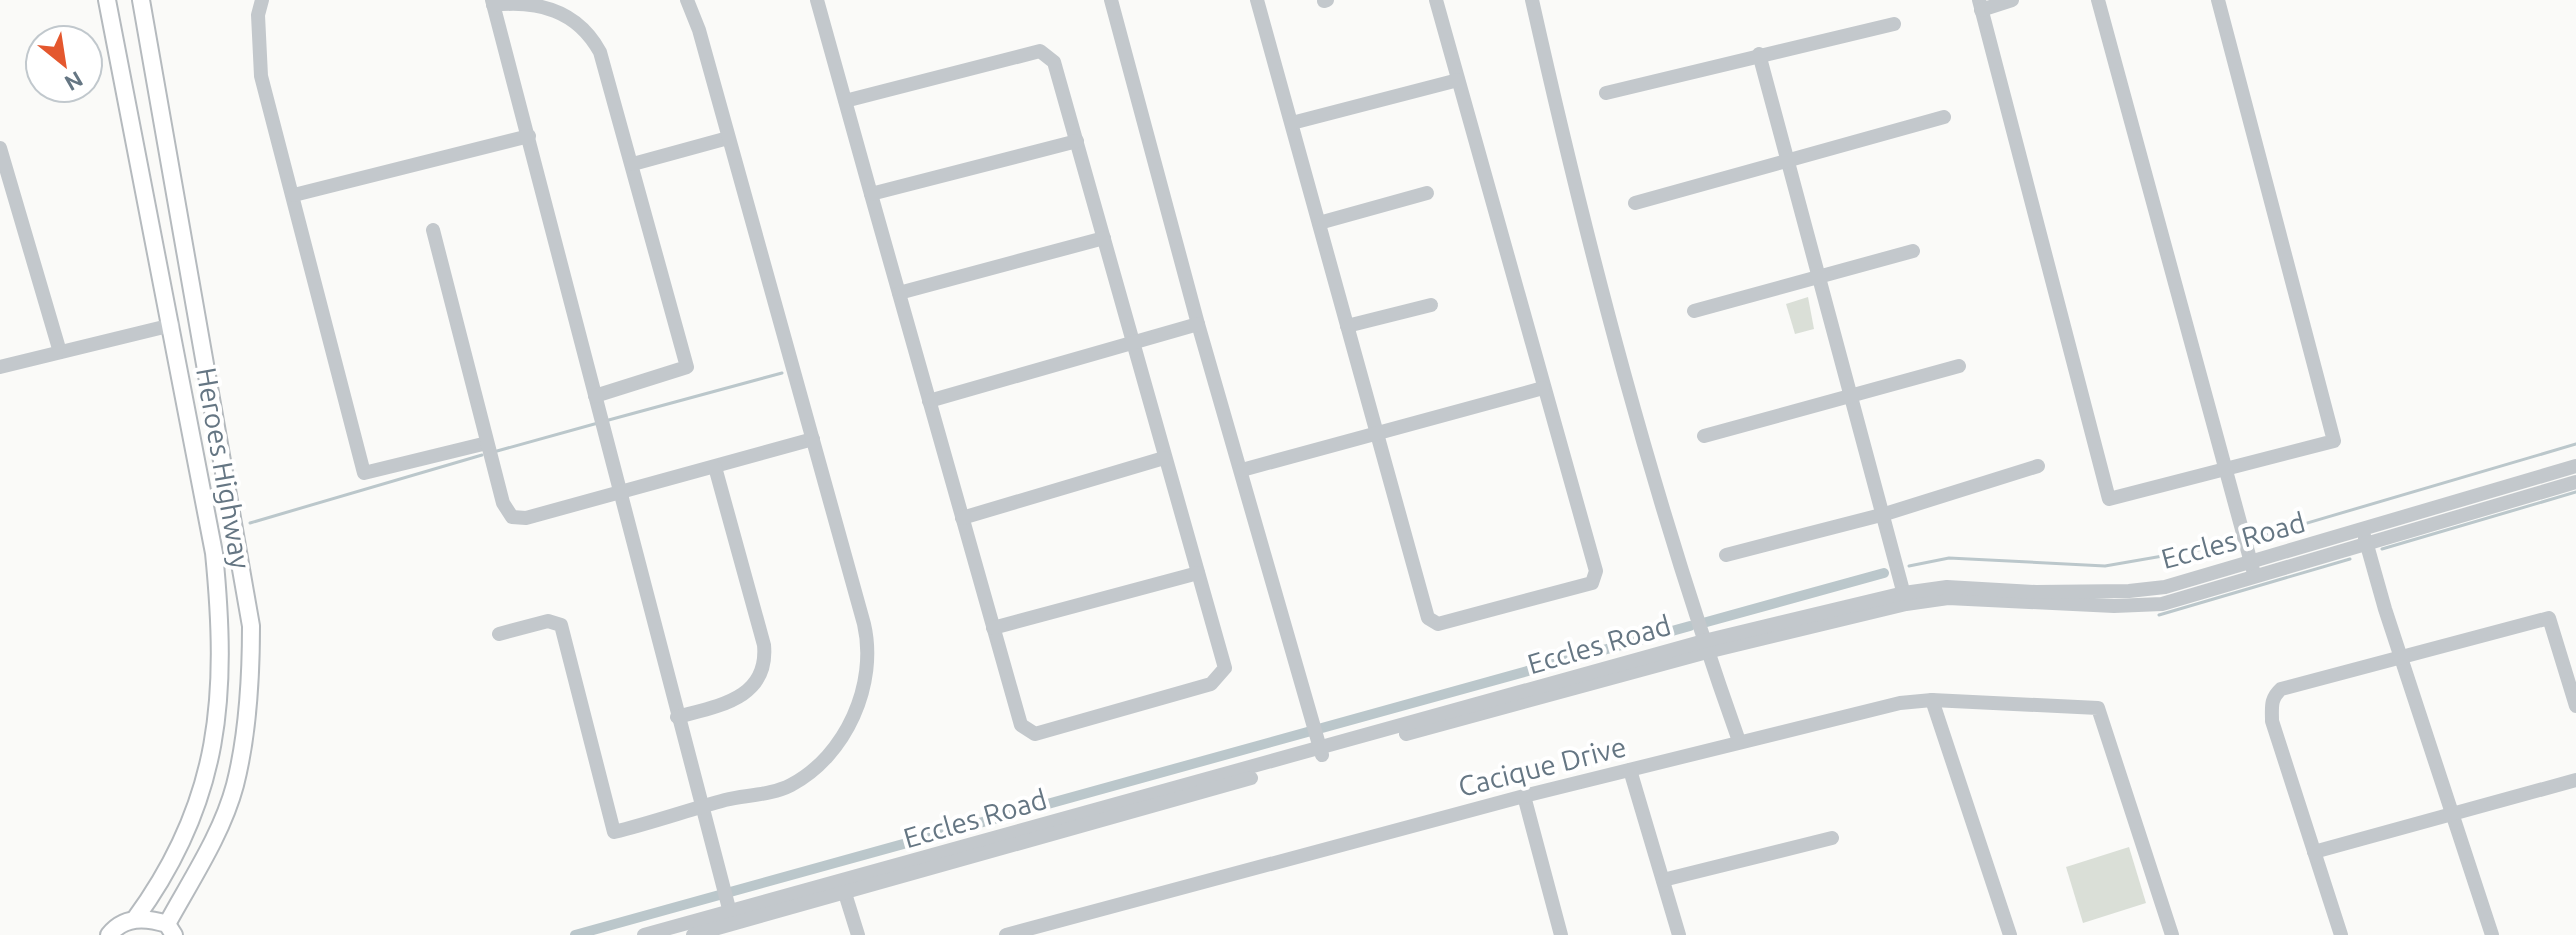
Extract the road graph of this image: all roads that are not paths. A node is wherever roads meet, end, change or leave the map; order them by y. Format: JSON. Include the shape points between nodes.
{"nodes":[{"id":1,"x":107,"y":0,"type":"edge"},
{"id":2,"x":141,"y":0,"type":"edge"},
{"id":3,"x":262,"y":0,"type":"edge"},
{"id":4,"x":687,"y":0,"type":"edge"},
{"id":5,"x":817,"y":0,"type":"edge"},
{"id":6,"x":1111,"y":0,"type":"edge"},
{"id":7,"x":1257,"y":0,"type":"edge"},
{"id":8,"x":1436,"y":0,"type":"edge"},
{"id":9,"x":1532,"y":0,"type":"edge"},
{"id":10,"x":2012,"y":0,"type":"edge"},
{"id":11,"x":2098,"y":0,"type":"edge"},
{"id":12,"x":2218,"y":0,"type":"edge"},
{"id":13,"x":493,"y":2,"type":"edge"},
{"id":14,"x":1980,"y":5,"type":"edge"},
{"id":15,"x":1894,"y":24,"type":"dead end"},
{"id":16,"x":1759,"y":54,"type":"junction"},
{"id":17,"x":1458,"y":80,"type":"junction"},
{"id":18,"x":1606,"y":93,"type":"dead end"},
{"id":19,"x":845,"y":101,"type":"junction"},
{"id":20,"x":1944,"y":117,"type":"dead end"},
{"id":21,"x":1292,"y":123,"type":"junction"},
{"id":22,"x":529,"y":136,"type":"junction"},
{"id":23,"x":728,"y":138,"type":"junction"},
{"id":24,"x":1077,"y":141,"type":"junction"},
{"id":25,"x":0,"y":148,"type":"edge"},
{"id":26,"x":1790,"y":162,"type":"junction"},
{"id":27,"x":633,"y":164,"type":"junction"},
{"id":28,"x":2,"y":165,"type":"edge"},
{"id":29,"x":1427,"y":193,"type":"dead end"},
{"id":30,"x":871,"y":194,"type":"junction"},
{"id":31,"x":294,"y":195,"type":"junction"},
{"id":32,"x":1635,"y":203,"type":"dead end"},
{"id":33,"x":1319,"y":223,"type":"junction"},
{"id":34,"x":433,"y":230,"type":"dead end"},
{"id":35,"x":1104,"y":238,"type":"junction"},
{"id":36,"x":1913,"y":251,"type":"dead end"},
{"id":37,"x":1821,"y":278,"type":"junction"},
{"id":38,"x":899,"y":293,"type":"junction"},
{"id":39,"x":1431,"y":305,"type":"dead end"},
{"id":40,"x":1694,"y":311,"type":"dead end"},
{"id":41,"x":1198,"y":324,"type":"junction"},
{"id":42,"x":172,"y":325,"type":"junction"},
{"id":43,"x":1347,"y":326,"type":"junction"},
{"id":44,"x":1134,"y":342,"type":"junction"},
{"id":45,"x":60,"y":352,"type":"junction"},
{"id":46,"x":1959,"y":366,"type":"dead end"},
{"id":47,"x":0,"y":367,"type":"edge"},
{"id":48,"x":1543,"y":388,"type":"junction"},
{"id":49,"x":595,"y":396,"type":"junction"},
{"id":50,"x":1853,"y":396,"type":"junction"},
{"id":51,"x":929,"y":401,"type":"junction"},
{"id":52,"x":1376,"y":434,"type":"junction"},
{"id":53,"x":1704,"y":436,"type":"dead end"},
{"id":54,"x":813,"y":439,"type":"junction"},
{"id":55,"x":487,"y":443,"type":"junction"},
{"id":56,"x":1164,"y":458,"type":"junction"},
{"id":57,"x":2038,"y":466,"type":"dead end"},
{"id":58,"x":2576,"y":466,"type":"edge"},
{"id":59,"x":715,"y":467,"type":"junction"},
{"id":60,"x":2223,"y":469,"type":"junction"},
{"id":61,"x":1242,"y":470,"type":"junction"},
{"id":62,"x":2576,"y":482,"type":"edge"},
{"id":63,"x":618,"y":494,"type":"junction"},
{"id":64,"x":1885,"y":514,"type":"junction"},
{"id":65,"x":962,"y":518,"type":"junction"},
{"id":66,"x":2364,"y":537,"type":"junction"},
{"id":67,"x":1726,"y":555,"type":"dead end"},
{"id":68,"x":2253,"y":572,"type":"junction"},
{"id":69,"x":1198,"y":573,"type":"junction"},
{"id":70,"x":1905,"y":598,"type":"junction"},
{"id":71,"x":993,"y":628,"type":"junction"},
{"id":72,"x":499,"y":634,"type":"dead end"},
{"id":73,"x":1706,"y":647,"type":"junction"},
{"id":74,"x":2401,"y":660,"type":"junction"},
{"id":75,"x":1932,"y":700,"type":"junction"},
{"id":76,"x":2576,"y":706,"type":"edge"},
{"id":77,"x":677,"y":717,"type":"junction"},
{"id":78,"x":1739,"y":741,"type":"junction"},
{"id":79,"x":1321,"y":753,"type":"junction"},
{"id":80,"x":1630,"y":770,"type":"junction"},
{"id":81,"x":2576,"y":780,"type":"edge"},
{"id":82,"x":1524,"y":796,"type":"junction"},
{"id":83,"x":703,"y":807,"type":"junction"},
{"id":84,"x":2453,"y":814,"type":"junction"},
{"id":85,"x":1832,"y":838,"type":"dead end"},
{"id":86,"x":2314,"y":852,"type":"junction"},
{"id":87,"x":1663,"y":880,"type":"junction"},
{"id":88,"x":844,"y":888,"type":"junction"},
{"id":89,"x":731,"y":918,"type":"junction"},
{"id":90,"x":135,"y":919,"type":"junction"},
{"id":91,"x":170,"y":929,"type":"edge"},
{"id":92,"x":109,"y":935,"type":"edge"},
{"id":93,"x":644,"y":935,"type":"edge"},
{"id":94,"x":693,"y":935,"type":"edge"},
{"id":95,"x":858,"y":935,"type":"edge"},
{"id":96,"x":1006,"y":935,"type":"edge"},
{"id":97,"x":1561,"y":935,"type":"edge"},
{"id":98,"x":1679,"y":935,"type":"edge"},
{"id":99,"x":2010,"y":935,"type":"edge"},
{"id":100,"x":2172,"y":935,"type":"edge"},
{"id":101,"x":2341,"y":935,"type":"edge"},
{"id":102,"x":2492,"y":935,"type":"edge"}],
"edges":[{"from":1,"to":42,"type":"main road","name":"Heroes Highway"},
{"from":2,"to":91,"type":"main road","name":"Heroes Highway","via":[[251,626],[249,696],[234,786]]},
{"from":3,"to":31,"type":"street","via":[[261,76]]},
{"from":4,"to":23,"type":"street"},
{"from":5,"to":19,"type":"street"},
{"from":6,"to":41,"type":"street"},
{"from":7,"to":21,"type":"street"},
{"from":8,"to":17,"type":"street"},
{"from":9,"to":73,"type":"street","via":[[1635,406]]},
{"from":10,"to":14,"type":"street"},
{"from":11,"to":60,"type":"street"},
{"from":12,"to":60,"type":"street","via":[[2334,441]]},
{"from":13,"to":22,"type":"street"},
{"from":13,"to":27,"type":"street","via":[[545,6],[574,20],[593,38],[608,72]]},
{"from":14,"to":60,"type":"street","via":[[2109,499]]},
{"from":15,"to":16,"type":"street"},
{"from":16,"to":18,"type":"street"},
{"from":16,"to":26,"type":"street"},
{"from":17,"to":21,"type":"street"},
{"from":17,"to":48,"type":"street"},
{"from":19,"to":24,"type":"street","via":[[1040,51],[1054,62]]},
{"from":19,"to":30,"type":"street"},
{"from":20,"to":26,"type":"street"},
{"from":21,"to":33,"type":"street"},
{"from":22,"to":31,"type":"street"},
{"from":22,"to":49,"type":"street"},
{"from":23,"to":27,"type":"street"},
{"from":23,"to":54,"type":"street"},
{"from":24,"to":30,"type":"street"},
{"from":24,"to":35,"type":"street"},
{"from":25,"to":28,"type":"street"},
{"from":26,"to":32,"type":"street"},
{"from":26,"to":37,"type":"street"},
{"from":27,"to":49,"type":"street","via":[[687,367]]},
{"from":28,"to":45,"type":"street"},
{"from":29,"to":33,"type":"street"},
{"from":30,"to":38,"type":"street"},
{"from":31,"to":55,"type":"street","via":[[364,473]]},
{"from":33,"to":43,"type":"street"},
{"from":34,"to":55,"type":"street"},
{"from":35,"to":38,"type":"street"},
{"from":35,"to":44,"type":"street"},
{"from":36,"to":37,"type":"street"},
{"from":37,"to":40,"type":"street"},
{"from":37,"to":50,"type":"street"},
{"from":38,"to":51,"type":"street"},
{"from":39,"to":43,"type":"street"},
{"from":41,"to":44,"type":"street"},
{"from":41,"to":61,"type":"street"},
{"from":42,"to":45,"type":"street"},
{"from":42,"to":90,"type":"main road","name":"Heroes Highway","via":[[214,553],[222,634],[220,707],[203,785],[185,835]]},
{"from":43,"to":52,"type":"street"},
{"from":44,"to":51,"type":"street"},
{"from":44,"to":56,"type":"street"},
{"from":45,"to":47,"type":"street"},
{"from":46,"to":50,"type":"street"},
{"from":48,"to":52,"type":"street"},
{"from":48,"to":52,"type":"street","via":[[1596,571],[1592,583],[1431,622]]},
{"from":49,"to":63,"type":"street"},
{"from":50,"to":53,"type":"street"},
{"from":50,"to":64,"type":"street"},
{"from":51,"to":65,"type":"street"},
{"from":52,"to":61,"type":"street"},
{"from":54,"to":59,"type":"street"},
{"from":54,"to":83,"type":"street","via":[[867,638],[857,708],[840,740],[800,780],[787,788]]},
{"from":55,"to":63,"type":"street","via":[[506,512],[512,517]]},
{"from":56,"to":65,"type":"street"},
{"from":56,"to":69,"type":"street"},
{"from":57,"to":64,"type":"street"},
{"from":58,"to":66,"type":"street","name":"Eccles Road"},
{"from":59,"to":63,"type":"street"},
{"from":59,"to":77,"type":"street","via":[[764,645],[764,667],[740,698]]},
{"from":60,"to":68,"type":"street"},
{"from":61,"to":79,"type":"street"},
{"from":62,"to":66,"type":"street","name":"Eccles Road"},
{"from":63,"to":77,"type":"street"},
{"from":64,"to":67,"type":"street"},
{"from":64,"to":70,"type":"street"},
{"from":65,"to":71,"type":"street"},
{"from":66,"to":68,"type":"street","name":"Eccles Road"},
{"from":66,"to":74,"type":"street"},
{"from":68,"to":70,"type":"street","name":"Eccles Road","via":[[2129,591],[1947,587]]},
{"from":69,"to":71,"type":"street"},
{"from":69,"to":71,"type":"street","via":[[1225,668],[1220,677],[1211,684],[1035,734],[1021,725]]},
{"from":70,"to":73,"type":"street","name":"Eccles Road"},
{"from":72,"to":83,"type":"street","via":[[548,621],[561,625],[614,832]]},
{"from":73,"to":78,"type":"street"},
{"from":73,"to":79,"type":"street","name":"Eccles Road"},
{"from":74,"to":76,"type":"street","via":[[2549,618]]},
{"from":74,"to":84,"type":"street"},
{"from":74,"to":86,"type":"street","via":[[2281,689],[2272,700],[2272,721]]},
{"from":75,"to":78,"type":"street","name":"Cacique Drive"},
{"from":75,"to":99,"type":"street"},
{"from":75,"to":100,"type":"street","name":"Cacique Drive","via":[[2098,708]]},
{"from":77,"to":83,"type":"street"},
{"from":78,"to":80,"type":"street","name":"Cacique Drive"},
{"from":79,"to":88,"type":"street","name":"Eccles Road"},
{"from":80,"to":82,"type":"street","name":"Cacique Drive"},
{"from":80,"to":87,"type":"street"},
{"from":81,"to":84,"type":"street"},
{"from":82,"to":96,"type":"street","name":"Cacique Drive"},
{"from":82,"to":97,"type":"street"},
{"from":83,"to":89,"type":"street"},
{"from":84,"to":86,"type":"street"},
{"from":84,"to":102,"type":"street"},
{"from":85,"to":87,"type":"street"},
{"from":86,"to":101,"type":"street"},
{"from":87,"to":98,"type":"street"},
{"from":88,"to":89,"type":"street","name":"Eccles Road"},
{"from":88,"to":95,"type":"street"},
{"from":89,"to":93,"type":"street","name":"Eccles Road"},
{"from":89,"to":94,"type":"street","name":"Eccles Road"},
{"from":90,"to":91,"type":"main road"},
{"from":90,"to":92,"type":"main road"}]}
